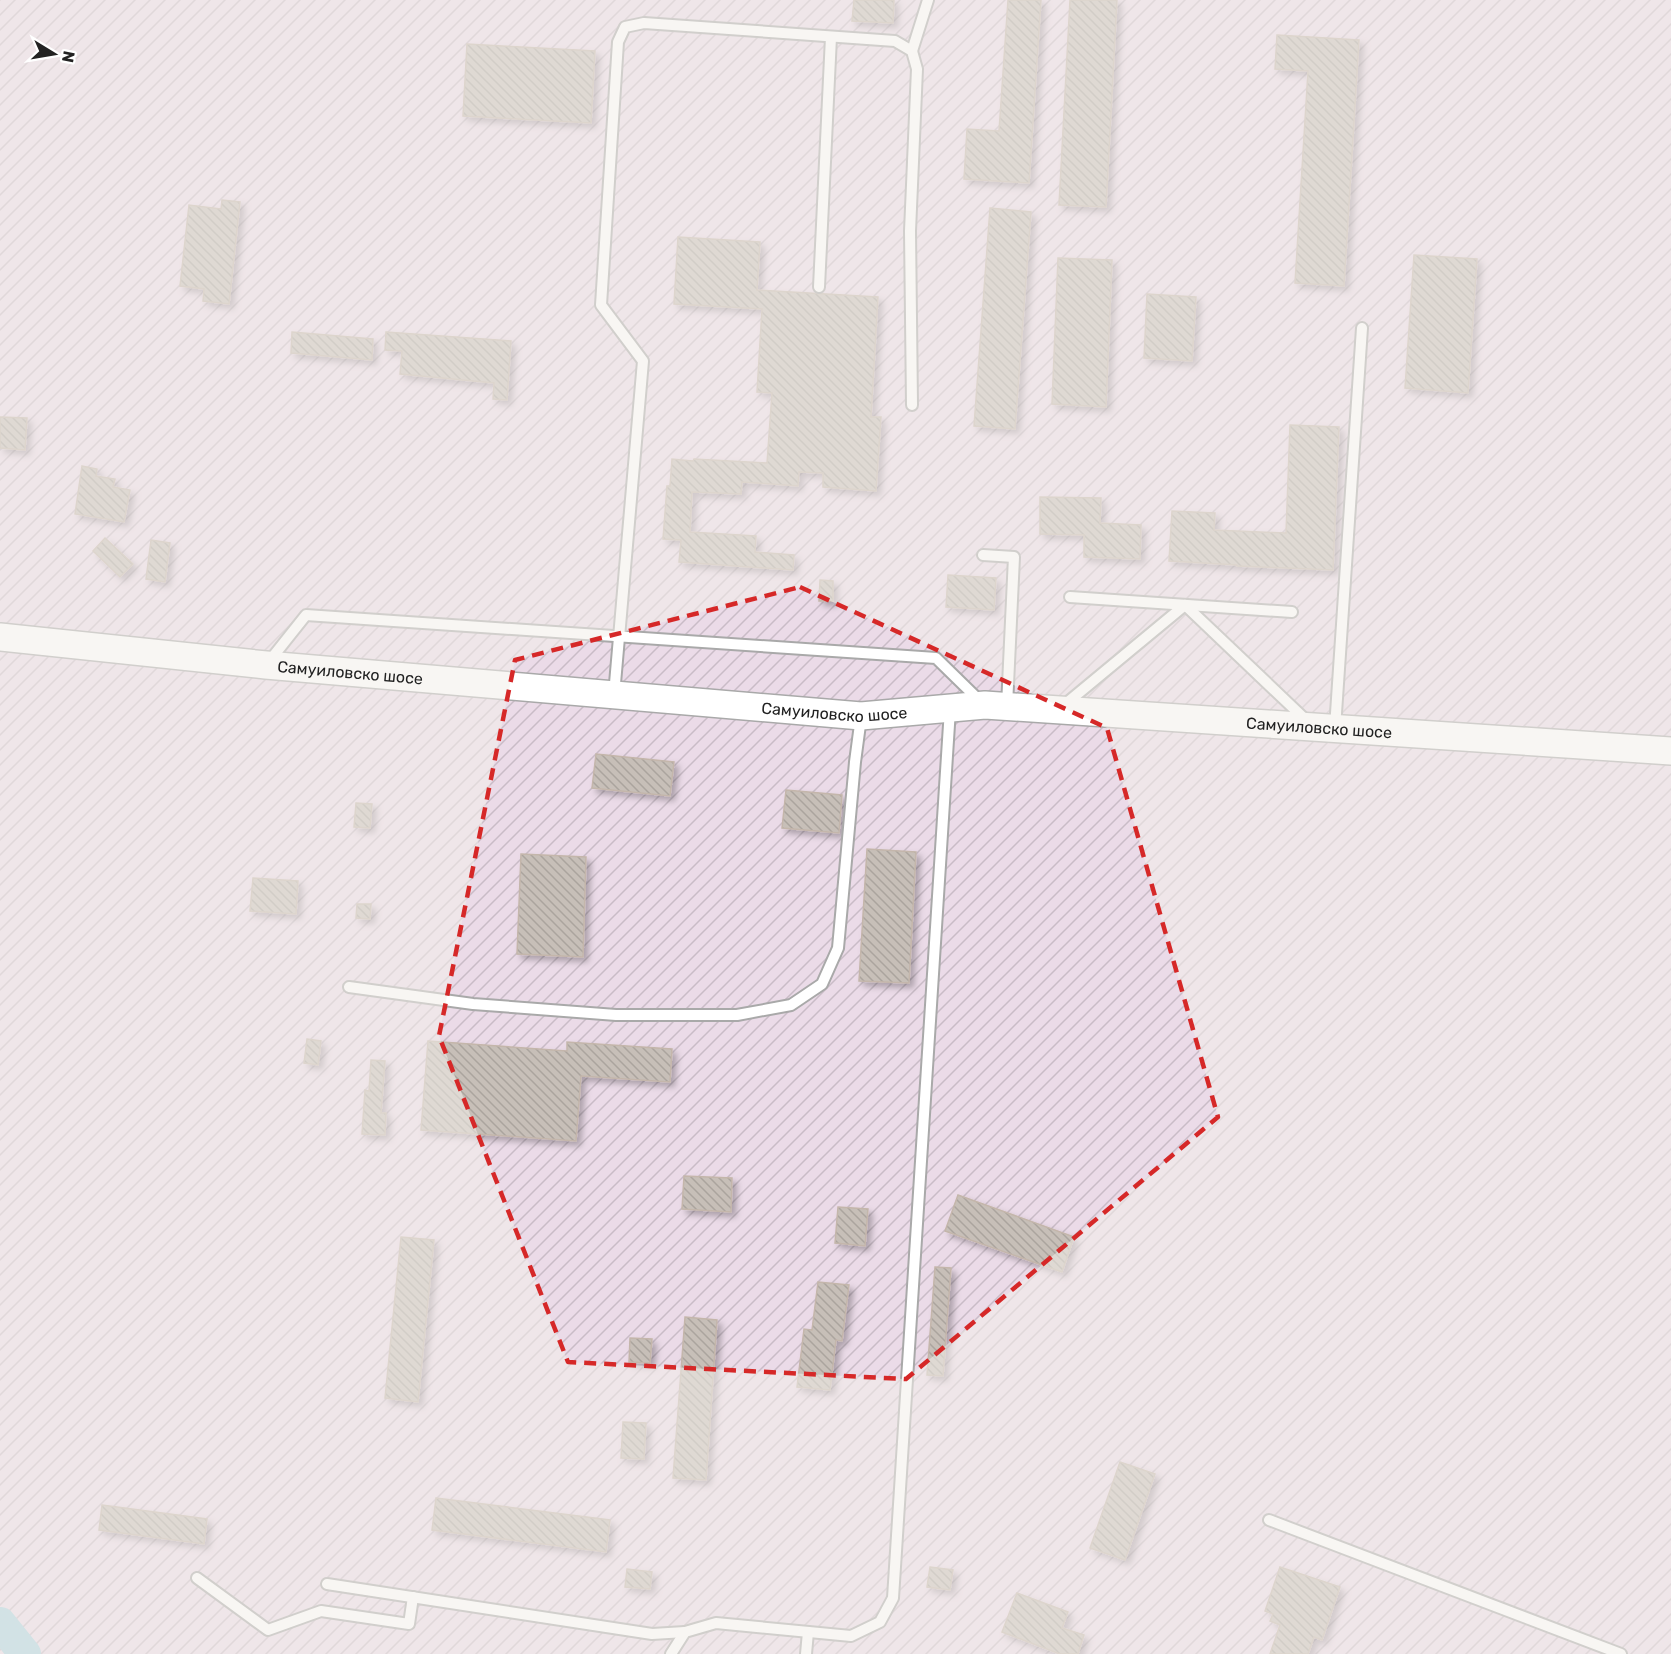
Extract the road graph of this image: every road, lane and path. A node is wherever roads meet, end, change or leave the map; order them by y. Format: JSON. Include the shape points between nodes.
{"nodes":[{"id":1,"x":928,"y":0,"type":"edge"},
{"id":2,"x":831,"y":36,"type":"junction"},
{"id":3,"x":912,"y":51,"type":"junction"},
{"id":4,"x":819,"y":286,"type":"dead end"},
{"id":5,"x":1362,"y":328,"type":"dead end"},
{"id":6,"x":912,"y":405,"type":"dead end"},
{"id":7,"x":983,"y":555,"type":"dead end"},
{"id":8,"x":1070,"y":597,"type":"dead end"},
{"id":9,"x":1185,"y":604,"type":"junction"},
{"id":10,"x":1292,"y":612,"type":"dead end"},
{"id":11,"x":619,"y":637,"type":"junction"},
{"id":12,"x":0,"y":638,"type":"edge"},
{"id":13,"x":266,"y":665,"type":"junction"},
{"id":14,"x":614,"y":695,"type":"junction"},
{"id":15,"x":996,"y":706,"type":"junction"},
{"id":16,"x":950,"y":708,"type":"junction"},
{"id":17,"x":1058,"y":710,"type":"junction"},
{"id":18,"x":861,"y":716,"type":"junction"},
{"id":19,"x":1324,"y":728,"type":"junction"},
{"id":20,"x":1671,"y":751,"type":"edge"},
{"id":21,"x":350,"y":987,"type":"dead end"},
{"id":22,"x":1269,"y":1520,"type":"dead end"},
{"id":23,"x":197,"y":1578,"type":"dead end"},
{"id":24,"x":327,"y":1584,"type":"dead end"},
{"id":25,"x":413,"y":1597,"type":"junction"},
{"id":26,"x":685,"y":1632,"type":"junction"},
{"id":27,"x":808,"y":1632,"type":"junction"},
{"id":28,"x":671,"y":1654,"type":"edge"},
{"id":29,"x":806,"y":1654,"type":"edge"},
{"id":30,"x":1621,"y":1654,"type":"edge"}],
"edges":[{"from":1,"to":3,"type":"lane"},
{"from":2,"to":3,"type":"lane","via":[[896,41]]},
{"from":2,"to":4,"type":"lane"},
{"from":2,"to":11,"type":"lane","via":[[644,23],[625,27],[618,42],[602,305],[643,361]]},
{"from":3,"to":6,"type":"lane","via":[[917,69],[910,231]]},
{"from":5,"to":19,"type":"lane"},
{"from":7,"to":15,"type":"lane","via":[[1014,557]]},
{"from":8,"to":9,"type":"lane"},
{"from":9,"to":10,"type":"lane"},
{"from":9,"to":17,"type":"lane"},
{"from":9,"to":19,"type":"lane"},
{"from":11,"to":13,"type":"lane","via":[[306,615]]},
{"from":11,"to":14,"type":"lane"},
{"from":11,"to":15,"type":"lane","via":[[936,658]]},
{"from":12,"to":13,"type":"street","name":"Самуиловско шосе"},
{"from":13,"to":14,"type":"street","name":"Самуиловско шосе"},
{"from":14,"to":18,"type":"street","name":"Самуиловско шосе"},
{"from":15,"to":16,"type":"street","name":"Самуиловско шосе"},
{"from":15,"to":17,"type":"street","name":"Самуиловско шосе"},
{"from":16,"to":18,"type":"street","name":"Самуиловско шосе"},
{"from":16,"to":27,"type":"lane","via":[[893,1598],[880,1622],[851,1636]]},
{"from":17,"to":19,"type":"street","name":"Самуиловско шосе"},
{"from":18,"to":21,"type":"lane","via":[[838,948],[822,984],[791,1005],[737,1015],[616,1015],[473,1004]]},
{"from":19,"to":20,"type":"street","name":"Самуиловско шосе"},
{"from":22,"to":30,"type":"lane"},
{"from":23,"to":25,"type":"lane","via":[[268,1630],[321,1611],[409,1624]]},
{"from":24,"to":25,"type":"lane"},
{"from":25,"to":26,"type":"lane","via":[[652,1634]]},
{"from":26,"to":27,"type":"lane","via":[[716,1623]]},
{"from":26,"to":28,"type":"lane"},
{"from":27,"to":29,"type":"lane"}]}
